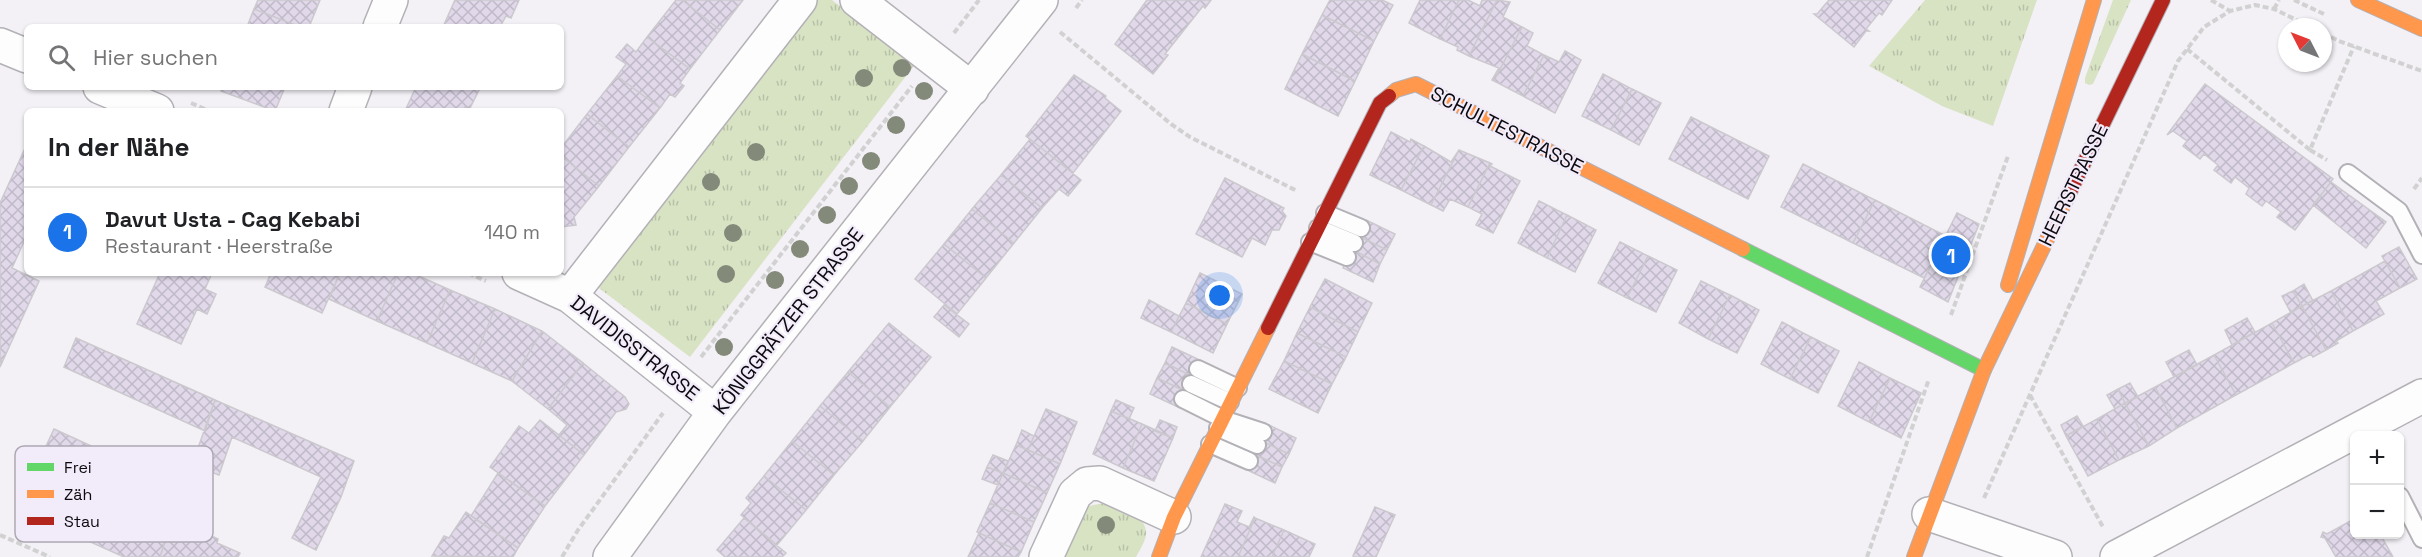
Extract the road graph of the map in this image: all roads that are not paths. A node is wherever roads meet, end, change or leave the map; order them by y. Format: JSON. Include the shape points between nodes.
{"nodes":[{"id":1,"x":391,"y":0,"type":"edge"},
{"id":2,"x":800,"y":0,"type":"edge"},
{"id":3,"x":857,"y":0,"type":"edge"},
{"id":4,"x":1041,"y":0,"type":"edge"},
{"id":5,"x":2094,"y":0,"type":"edge"},
{"id":6,"x":2163,"y":0,"type":"edge"},
{"id":7,"x":2358,"y":0,"type":"edge"},
{"id":8,"x":381,"y":24,"type":"edge"},
{"id":9,"x":2422,"y":29,"type":"edge"},
{"id":10,"x":0,"y":45,"type":"edge"},
{"id":11,"x":24,"y":55,"type":"edge"},
{"id":12,"x":972,"y":89,"type":"junction"},
{"id":13,"x":107,"y":90,"type":"edge"},
{"id":14,"x":354,"y":90,"type":"edge"},
{"id":15,"x":150,"y":108,"type":"edge"},
{"id":16,"x":347,"y":108,"type":"edge"},
{"id":17,"x":2348,"y":173,"type":"dead end"},
{"id":18,"x":1318,"y":228,"type":"junction"},
{"id":19,"x":2422,"y":255,"type":"edge"},
{"id":20,"x":526,"y":276,"type":"edge"},
{"id":21,"x":570,"y":296,"type":"junction"},
{"id":22,"x":1984,"y":370,"type":"junction"},
{"id":23,"x":1194,"y":377,"type":"dead end"},
{"id":24,"x":1234,"y":395,"type":"junction"},
{"id":25,"x":2422,"y":396,"type":"edge"},
{"id":26,"x":1184,"y":399,"type":"dead end"},
{"id":27,"x":715,"y":412,"type":"junction"},
{"id":28,"x":1221,"y":423,"type":"junction"},
{"id":29,"x":2366,"y":431,"type":"edge"},
{"id":30,"x":1260,"y":439,"type":"dead end"},
{"id":31,"x":2350,"y":439,"type":"edge"},
{"id":32,"x":1210,"y":444,"type":"junction"},
{"id":33,"x":1250,"y":461,"type":"dead end"},
{"id":34,"x":2404,"y":504,"type":"edge"},
{"id":35,"x":1929,"y":514,"type":"junction"},
{"id":36,"x":1174,"y":517,"type":"junction"},
{"id":37,"x":2422,"y":539,"type":"edge"},
{"id":38,"x":610,"y":557,"type":"edge"},
{"id":39,"x":1046,"y":557,"type":"edge"},
{"id":40,"x":1160,"y":557,"type":"edge"},
{"id":41,"x":1914,"y":557,"type":"edge"},
{"id":42,"x":2055,"y":557,"type":"edge"},
{"id":43,"x":2117,"y":557,"type":"edge"}],
"edges":[{"from":1,"to":8,"type":"street"},
{"from":2,"to":21,"type":"street"},
{"from":3,"to":12,"type":"street"},
{"from":4,"to":12,"type":"street","name":"KÖNIGGRÄTZER STRASSE"},
{"from":5,"to":22,"type":"street","name":"HEERSTRASSE"},
{"from":6,"to":22,"type":"street","name":"HEERSTRASSE"},
{"from":7,"to":9,"type":"street"},
{"from":10,"to":11,"type":"street"},
{"from":12,"to":27,"type":"street","name":"KÖNIGGRÄTZER STRASSE"},
{"from":13,"to":15,"type":"street"},
{"from":14,"to":16,"type":"street"},
{"from":17,"to":19,"type":"lane","via":[[2399,211]]},
{"from":18,"to":18,"type":"lane","via":[[1354,243]]},
{"from":18,"to":22,"type":"street","name":"SCHULTESTRASSE","via":[[1380,103],[1396,90],[1416,84]]},
{"from":18,"to":24,"type":"street","name":"SCHULTESTRASSE"},
{"from":20,"to":21,"type":"street","name":"DAVIDISSTRASSE"},
{"from":21,"to":27,"type":"street","name":"DAVIDISSTRASSE"},
{"from":22,"to":35,"type":"street","name":"HEERSTRASSE"},
{"from":23,"to":24,"type":"lane"},
{"from":24,"to":28,"type":"street","name":"SCHULTESTRASSE"},
{"from":25,"to":29,"type":"street"},
{"from":26,"to":28,"type":"lane"},
{"from":27,"to":38,"type":"street","name":"KÖNIGGRÄTZER STRASSE"},
{"from":28,"to":30,"type":"lane"},
{"from":28,"to":32,"type":"street","name":"SCHULTESTRASSE"},
{"from":31,"to":43,"type":"street"},
{"from":32,"to":33,"type":"lane"},
{"from":32,"to":36,"type":"street","name":"SCHULTESTRASSE"},
{"from":34,"to":37,"type":"lane"},
{"from":35,"to":41,"type":"street","name":"HEERSTRASSE"},
{"from":35,"to":42,"type":"street"},
{"from":36,"to":39,"type":"street","via":[[1100,483],[1087,484],[1075,494]]},
{"from":36,"to":40,"type":"street","name":"SCHULTESTRASSE"}]}
